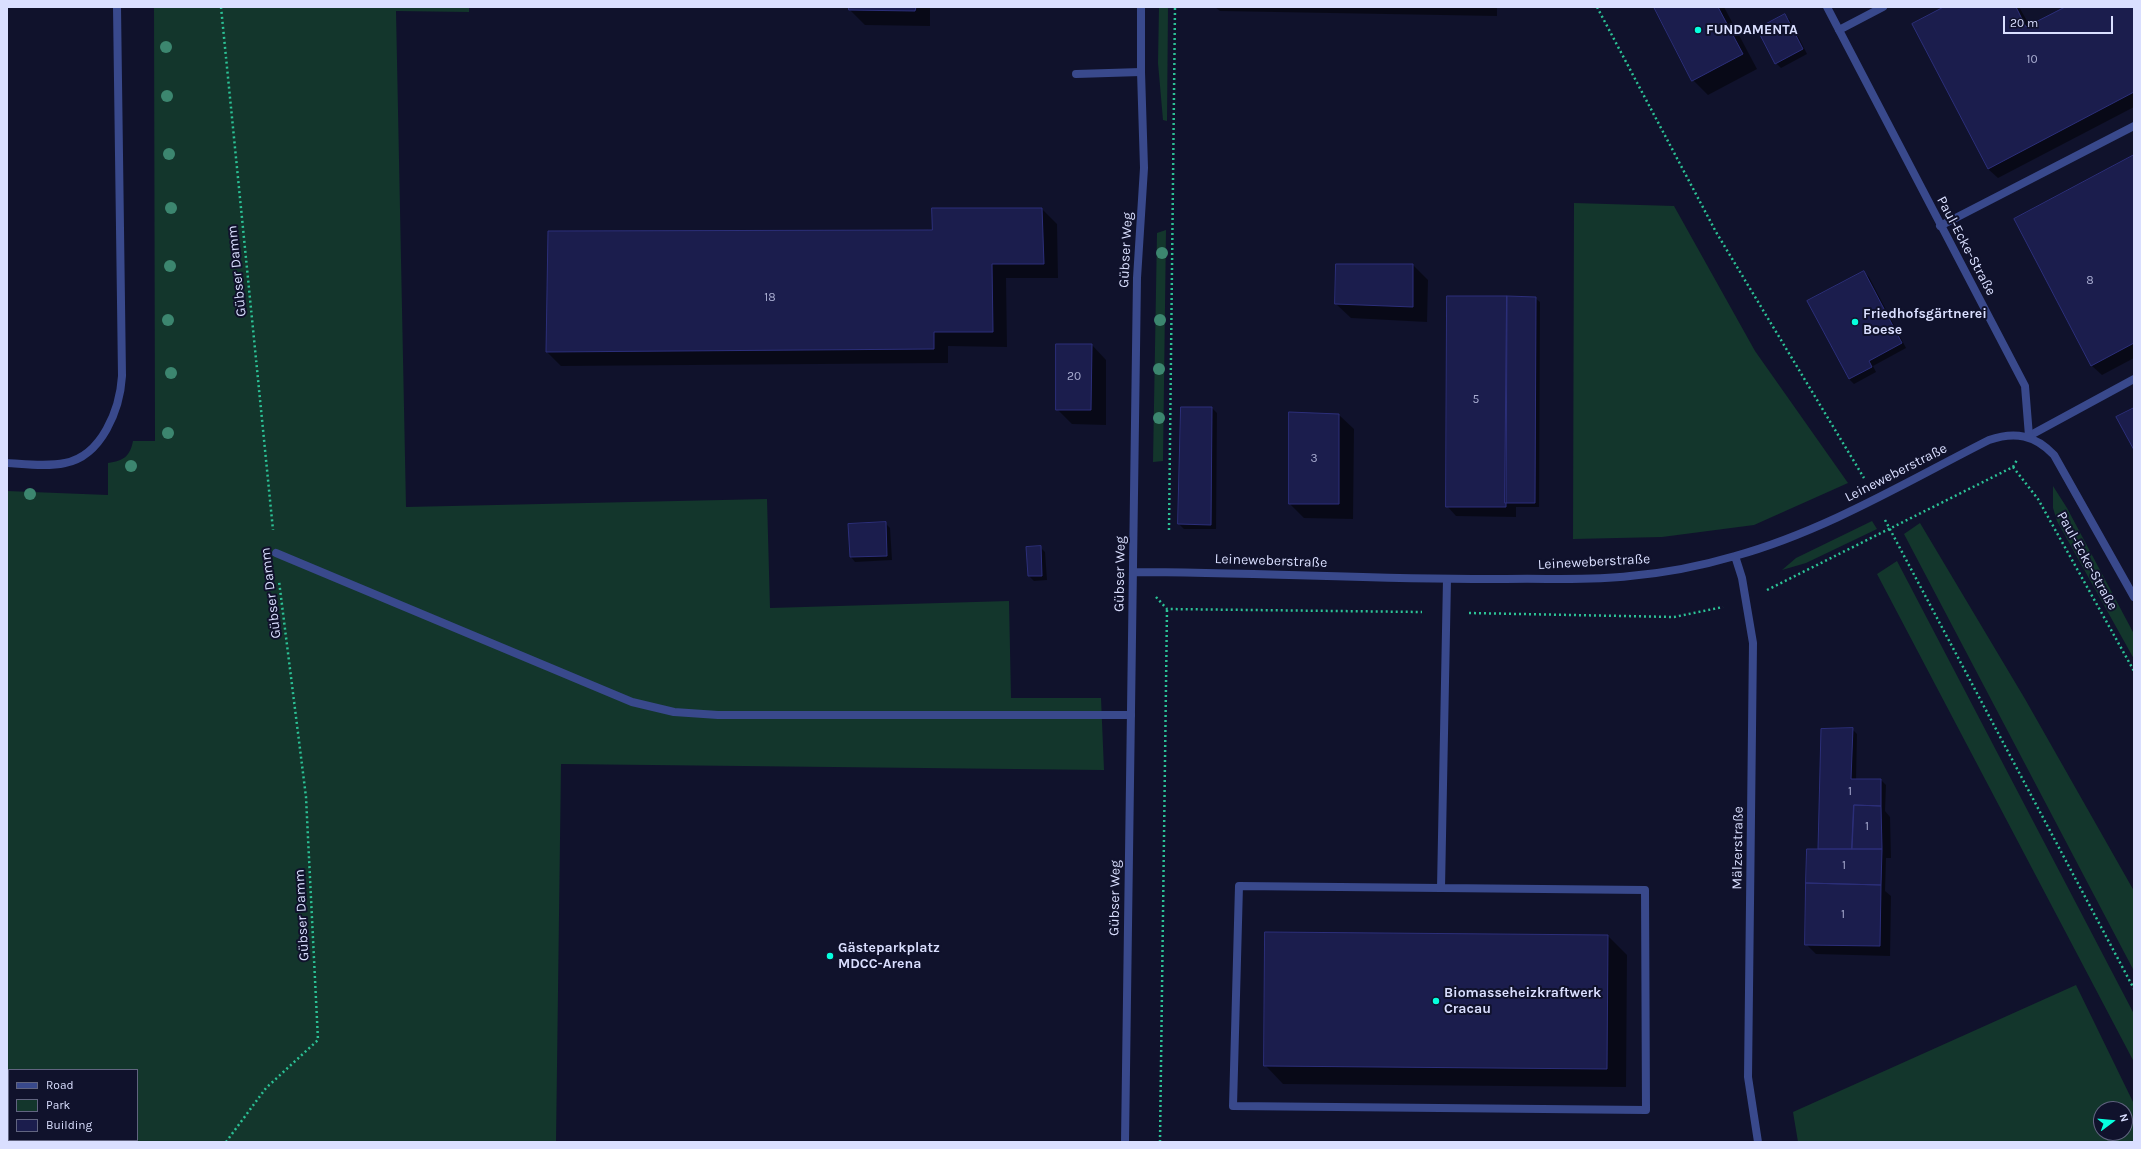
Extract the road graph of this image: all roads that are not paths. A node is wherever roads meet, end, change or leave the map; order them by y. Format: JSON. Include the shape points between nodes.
{"nodes":[{"id":1,"x":117,"y":7,"type":"edge"},
{"id":2,"x":1141,"y":7,"type":"edge"},
{"id":3,"x":1827,"y":7,"type":"edge"},
{"id":4,"x":1882,"y":7,"type":"edge"},
{"id":5,"x":1838,"y":30,"type":"junction"},
{"id":6,"x":1141,"y":72,"type":"junction"},
{"id":7,"x":1076,"y":74,"type":"dead end"},
{"id":8,"x":2134,"y":126,"type":"edge"},
{"id":9,"x":1940,"y":226,"type":"junction"},
{"id":10,"x":2134,"y":379,"type":"edge"},
{"id":11,"x":2029,"y":436,"type":"junction"},
{"id":12,"x":7,"y":463,"type":"edge"},
{"id":13,"x":276,"y":553,"type":"road end"},
{"id":14,"x":1735,"y":556,"type":"junction"},
{"id":15,"x":1133,"y":572,"type":"junction"},
{"id":16,"x":1447,"y":579,"type":"junction"},
{"id":17,"x":2134,"y":597,"type":"edge"},
{"id":18,"x":1131,"y":715,"type":"junction"},
{"id":19,"x":1441,"y":888,"type":"junction"},
{"id":20,"x":1125,"y":1142,"type":"edge"},
{"id":21,"x":1758,"y":1142,"type":"edge"}],
"edges":[{"from":1,"to":12,"type":"street","via":[[122,376],[119,399],[104,433],[92,448],[74,461],[60,464]]},
{"from":2,"to":6,"type":"street","name":"Gübser Weg"},
{"from":3,"to":5,"type":"street","name":"Paul-Ecke-Straße"},
{"from":4,"to":5,"type":"street"},
{"from":5,"to":9,"type":"street","name":"Paul-Ecke-Straße"},
{"from":6,"to":7,"type":"street"},
{"from":6,"to":15,"type":"street","name":"Gübser Weg","via":[[1144,168],[1138,241]]},
{"from":8,"to":9,"type":"street"},
{"from":9,"to":11,"type":"street","name":"Paul-Ecke-Straße","via":[[2025,386]]},
{"from":10,"to":11,"type":"street"},
{"from":11,"to":14,"type":"street","name":"Leineweberstraße","via":[[2009,435],[1989,440],[1875,500],[1831,520]]},
{"from":11,"to":17,"type":"street","name":"Paul-Ecke-Straße","via":[[2046,447],[2056,459]]},
{"from":13,"to":18,"type":"street","via":[[632,702],[654,708],[718,715]]},
{"from":14,"to":16,"type":"street","name":"Leineweberstraße","via":[[1668,571],[1629,576]]},
{"from":14,"to":21,"type":"street","name":"Mälzerstraße","via":[[1744,585],[1753,643],[1748,1077]]},
{"from":15,"to":16,"type":"street","name":"Leineweberstraße"},
{"from":15,"to":18,"type":"street","name":"Gübser Weg"},
{"from":16,"to":19,"type":"street"},
{"from":18,"to":20,"type":"street","name":"Gübser Weg"},
{"from":19,"to":19,"type":"street","via":[[1645,890],[1646,1110],[1232,1106],[1239,886]]}]}
